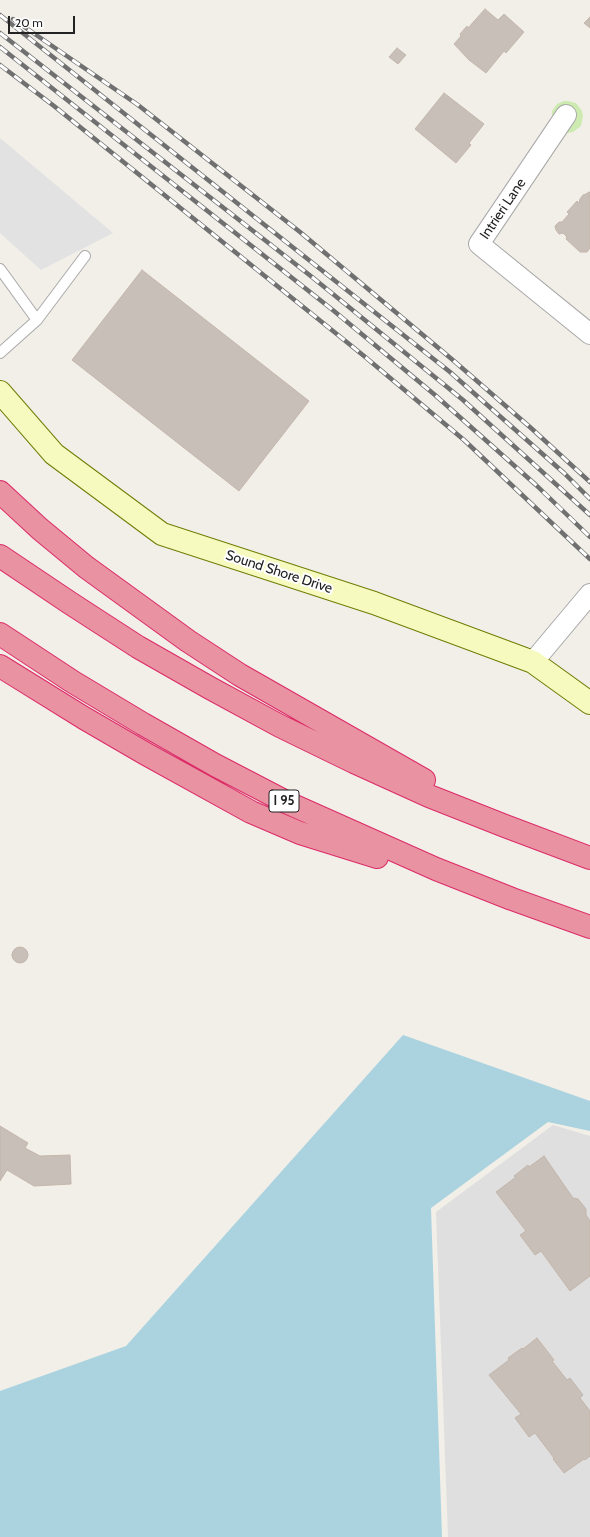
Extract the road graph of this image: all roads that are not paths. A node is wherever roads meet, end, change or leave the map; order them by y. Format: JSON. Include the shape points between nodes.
{"nodes":[{"id":1,"x":566,"y":115,"type":"dead end"},
{"id":2,"x":85,"y":256,"type":"dead end"},
{"id":3,"x":0,"y":269,"type":"edge"},
{"id":4,"x":37,"y":320,"type":"junction"},
{"id":5,"x":590,"y":334,"type":"edge"},
{"id":6,"x":0,"y":353,"type":"edge"},
{"id":7,"x":0,"y":392,"type":"edge"},
{"id":8,"x":0,"y":492,"type":"edge"},
{"id":9,"x":0,"y":556,"type":"edge"},
{"id":10,"x":590,"y":594,"type":"edge"},
{"id":11,"x":0,"y":634,"type":"edge"},
{"id":12,"x":533,"y":662,"type":"junction"},
{"id":13,"x":0,"y":666,"type":"edge"},
{"id":14,"x":590,"y":704,"type":"edge"},
{"id":15,"x":505,"y":826,"type":"junction"},
{"id":16,"x":590,"y":858,"type":"edge"},
{"id":17,"x":512,"y":899,"type":"junction"},
{"id":18,"x":589,"y":926,"type":"edge"}],
"edges":[{"from":1,"to":5,"type":"street","name":"Intrieri Lane","via":[[479,244]]},
{"from":2,"to":4,"type":"lane"},
{"from":3,"to":4,"type":"lane"},
{"from":4,"to":6,"type":"lane"},
{"from":7,"to":12,"type":"main road","name":"Sound Shore Drive","via":[[54,454],[162,534],[374,603]]},
{"from":8,"to":15,"type":"highway","via":[[86,568],[194,645],[240,675]]},
{"from":9,"to":15,"type":"highway","via":[[132,643],[280,726],[429,796]]},
{"from":10,"to":12,"type":"street"},
{"from":11,"to":17,"type":"highway","number":"I 95","via":[[73,682],[215,765],[288,803],[436,869]]},
{"from":12,"to":14,"type":"main road","name":"Sound Shore Drive"},
{"from":13,"to":17,"type":"highway","via":[[139,750],[251,812],[300,833]]},
{"from":15,"to":16,"type":"highway"},
{"from":17,"to":18,"type":"highway","number":"I 95"}]}
